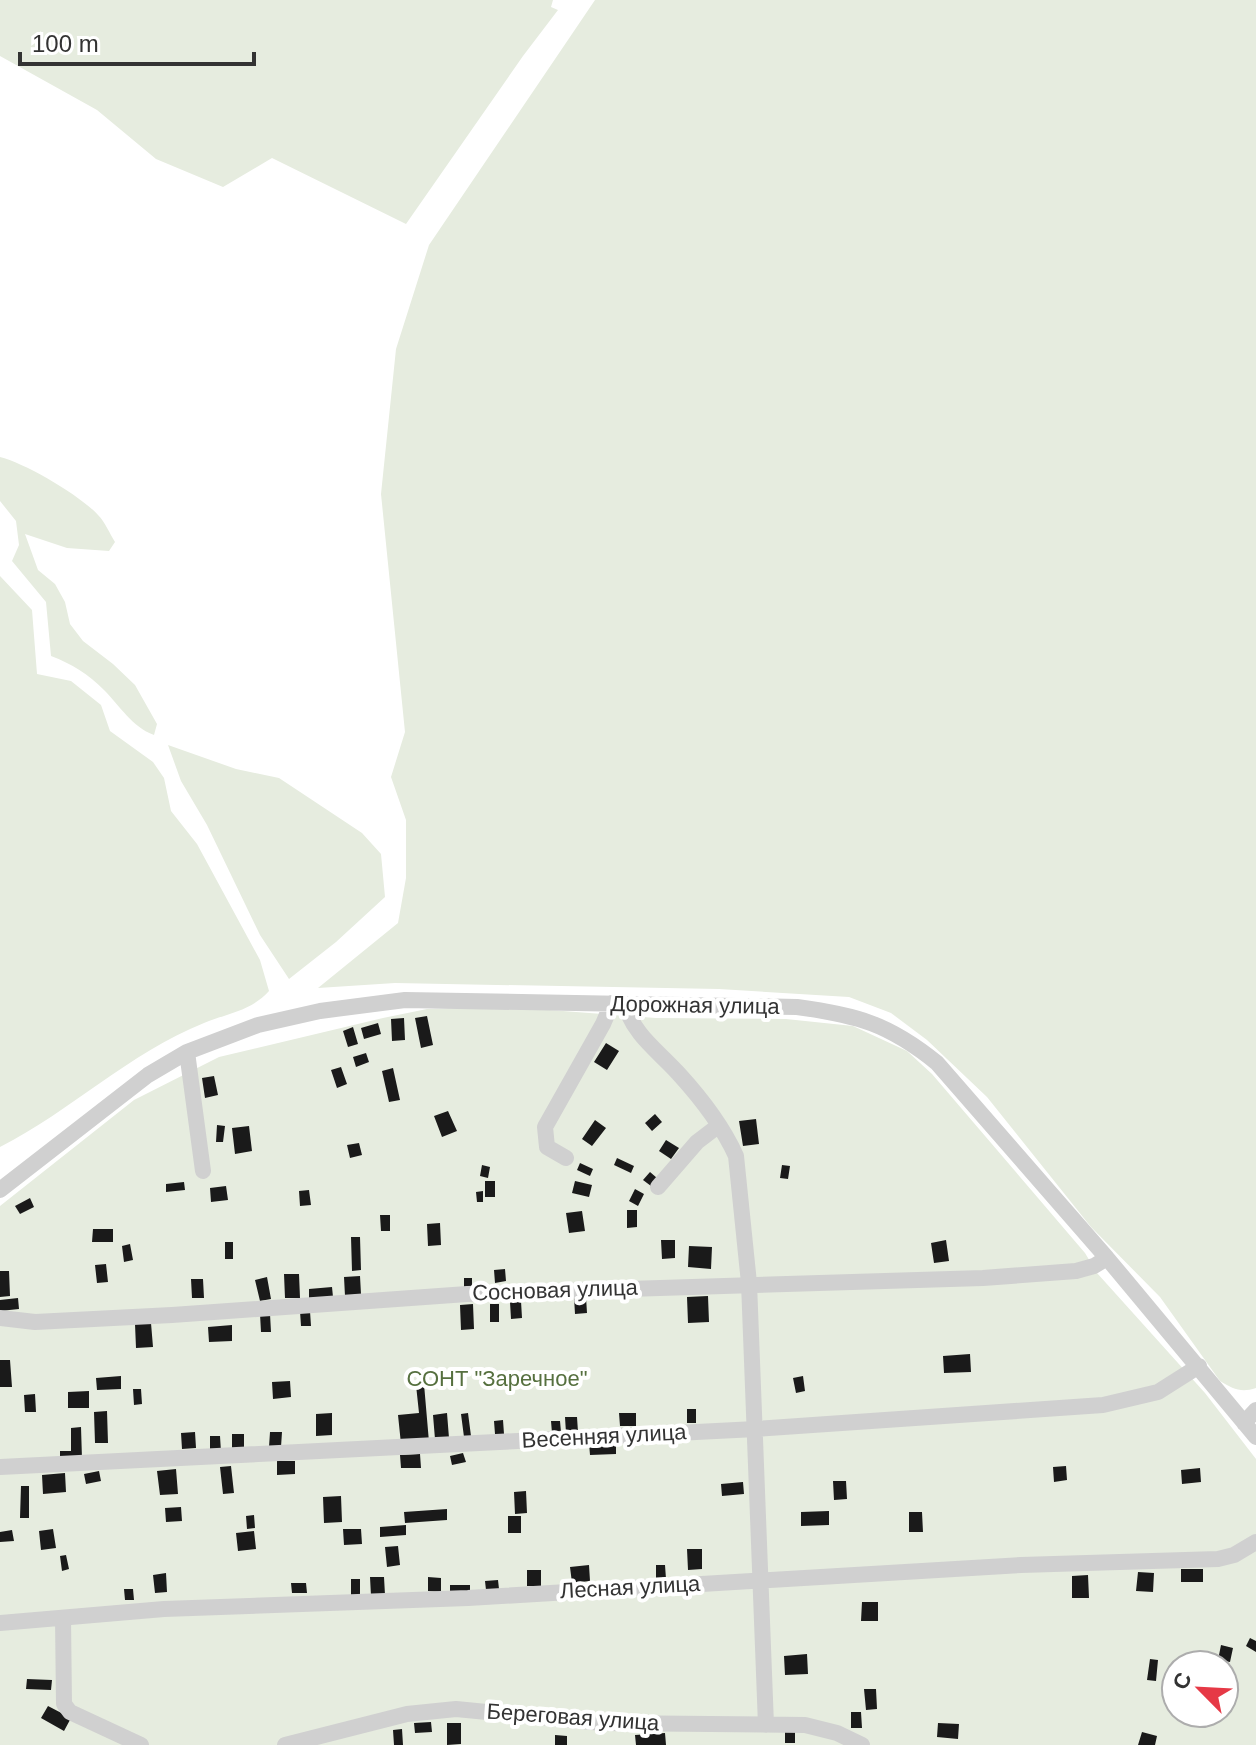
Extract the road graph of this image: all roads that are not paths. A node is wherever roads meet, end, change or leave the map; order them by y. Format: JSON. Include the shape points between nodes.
{"nodes":[{"id":1,"x":618,"y":1004,"type":"junction"},
{"id":2,"x":187,"y":1052,"type":"junction"},
{"id":3,"x":718,"y":1126,"type":"junction"},
{"id":4,"x":566,"y":1158,"type":"dead end"},
{"id":5,"x":203,"y":1171,"type":"dead end"},
{"id":6,"x":658,"y":1187,"type":"dead end"},
{"id":7,"x":0,"y":1190,"type":"edge"},
{"id":8,"x":1107,"y":1258,"type":"junction"},
{"id":9,"x":749,"y":1283,"type":"junction"},
{"id":10,"x":0,"y":1318,"type":"edge"},
{"id":11,"x":1199,"y":1366,"type":"junction"},
{"id":12,"x":1250,"y":1416,"type":"edge"},
{"id":13,"x":756,"y":1429,"type":"junction"},
{"id":14,"x":1256,"y":1437,"type":"edge"},
{"id":15,"x":0,"y":1467,"type":"edge"},
{"id":16,"x":1256,"y":1542,"type":"edge"},
{"id":17,"x":761,"y":1580,"type":"junction"},
{"id":18,"x":63,"y":1618,"type":"junction"},
{"id":19,"x":0,"y":1623,"type":"edge"},
{"id":20,"x":766,"y":1725,"type":"junction"},
{"id":21,"x":141,"y":1745,"type":"edge"},
{"id":22,"x":285,"y":1745,"type":"edge"},
{"id":23,"x":862,"y":1745,"type":"edge"}],
"edges":[{"from":1,"to":2,"type":"street","name":"Дорожная улица","via":[[356,1004],[258,1025]]},
{"from":1,"to":3,"type":"street"},
{"from":1,"to":4,"type":"street","via":[[545,1127],[547,1147]]},
{"from":1,"to":8,"type":"street","name":"Дорожная улица","via":[[797,1007],[845,1014],[908,1040],[937,1063]]},
{"from":2,"to":5,"type":"street"},
{"from":2,"to":7,"type":"street","name":"Дорожная улица","via":[[148,1075]]},
{"from":3,"to":6,"type":"street"},
{"from":3,"to":9,"type":"street","via":[[736,1156]]},
{"from":8,"to":9,"type":"street","name":"Сосновая улица","via":[[1076,1271],[983,1278]]},
{"from":8,"to":11,"type":"street","name":"Дорожная улица"},
{"from":9,"to":10,"type":"street","name":"Сосновая улица","via":[[467,1294],[35,1322]]},
{"from":9,"to":13,"type":"street"},
{"from":11,"to":12,"type":"street","name":"Дорожная улица"},
{"from":11,"to":13,"type":"street","name":"Весенняя улица","via":[[1158,1392],[1103,1405]]},
{"from":12,"to":14,"type":"street","name":"Дорожная улица"},
{"from":13,"to":15,"type":"street","name":"Весенняя улица"},
{"from":13,"to":17,"type":"street"},
{"from":16,"to":17,"type":"street","name":"Лесная улица","via":[[1218,1559]]},
{"from":17,"to":18,"type":"street","name":"Лесная улица"},
{"from":17,"to":20,"type":"street"},
{"from":18,"to":19,"type":"street","name":"Лесная улица"},
{"from":18,"to":21,"type":"street","via":[[64,1704],[70,1712]]},
{"from":20,"to":22,"type":"street","name":"Береговая улица","via":[[602,1723],[456,1709],[407,1714]]},
{"from":20,"to":23,"type":"street","name":"Береговая улица","via":[[805,1725]]}]}
